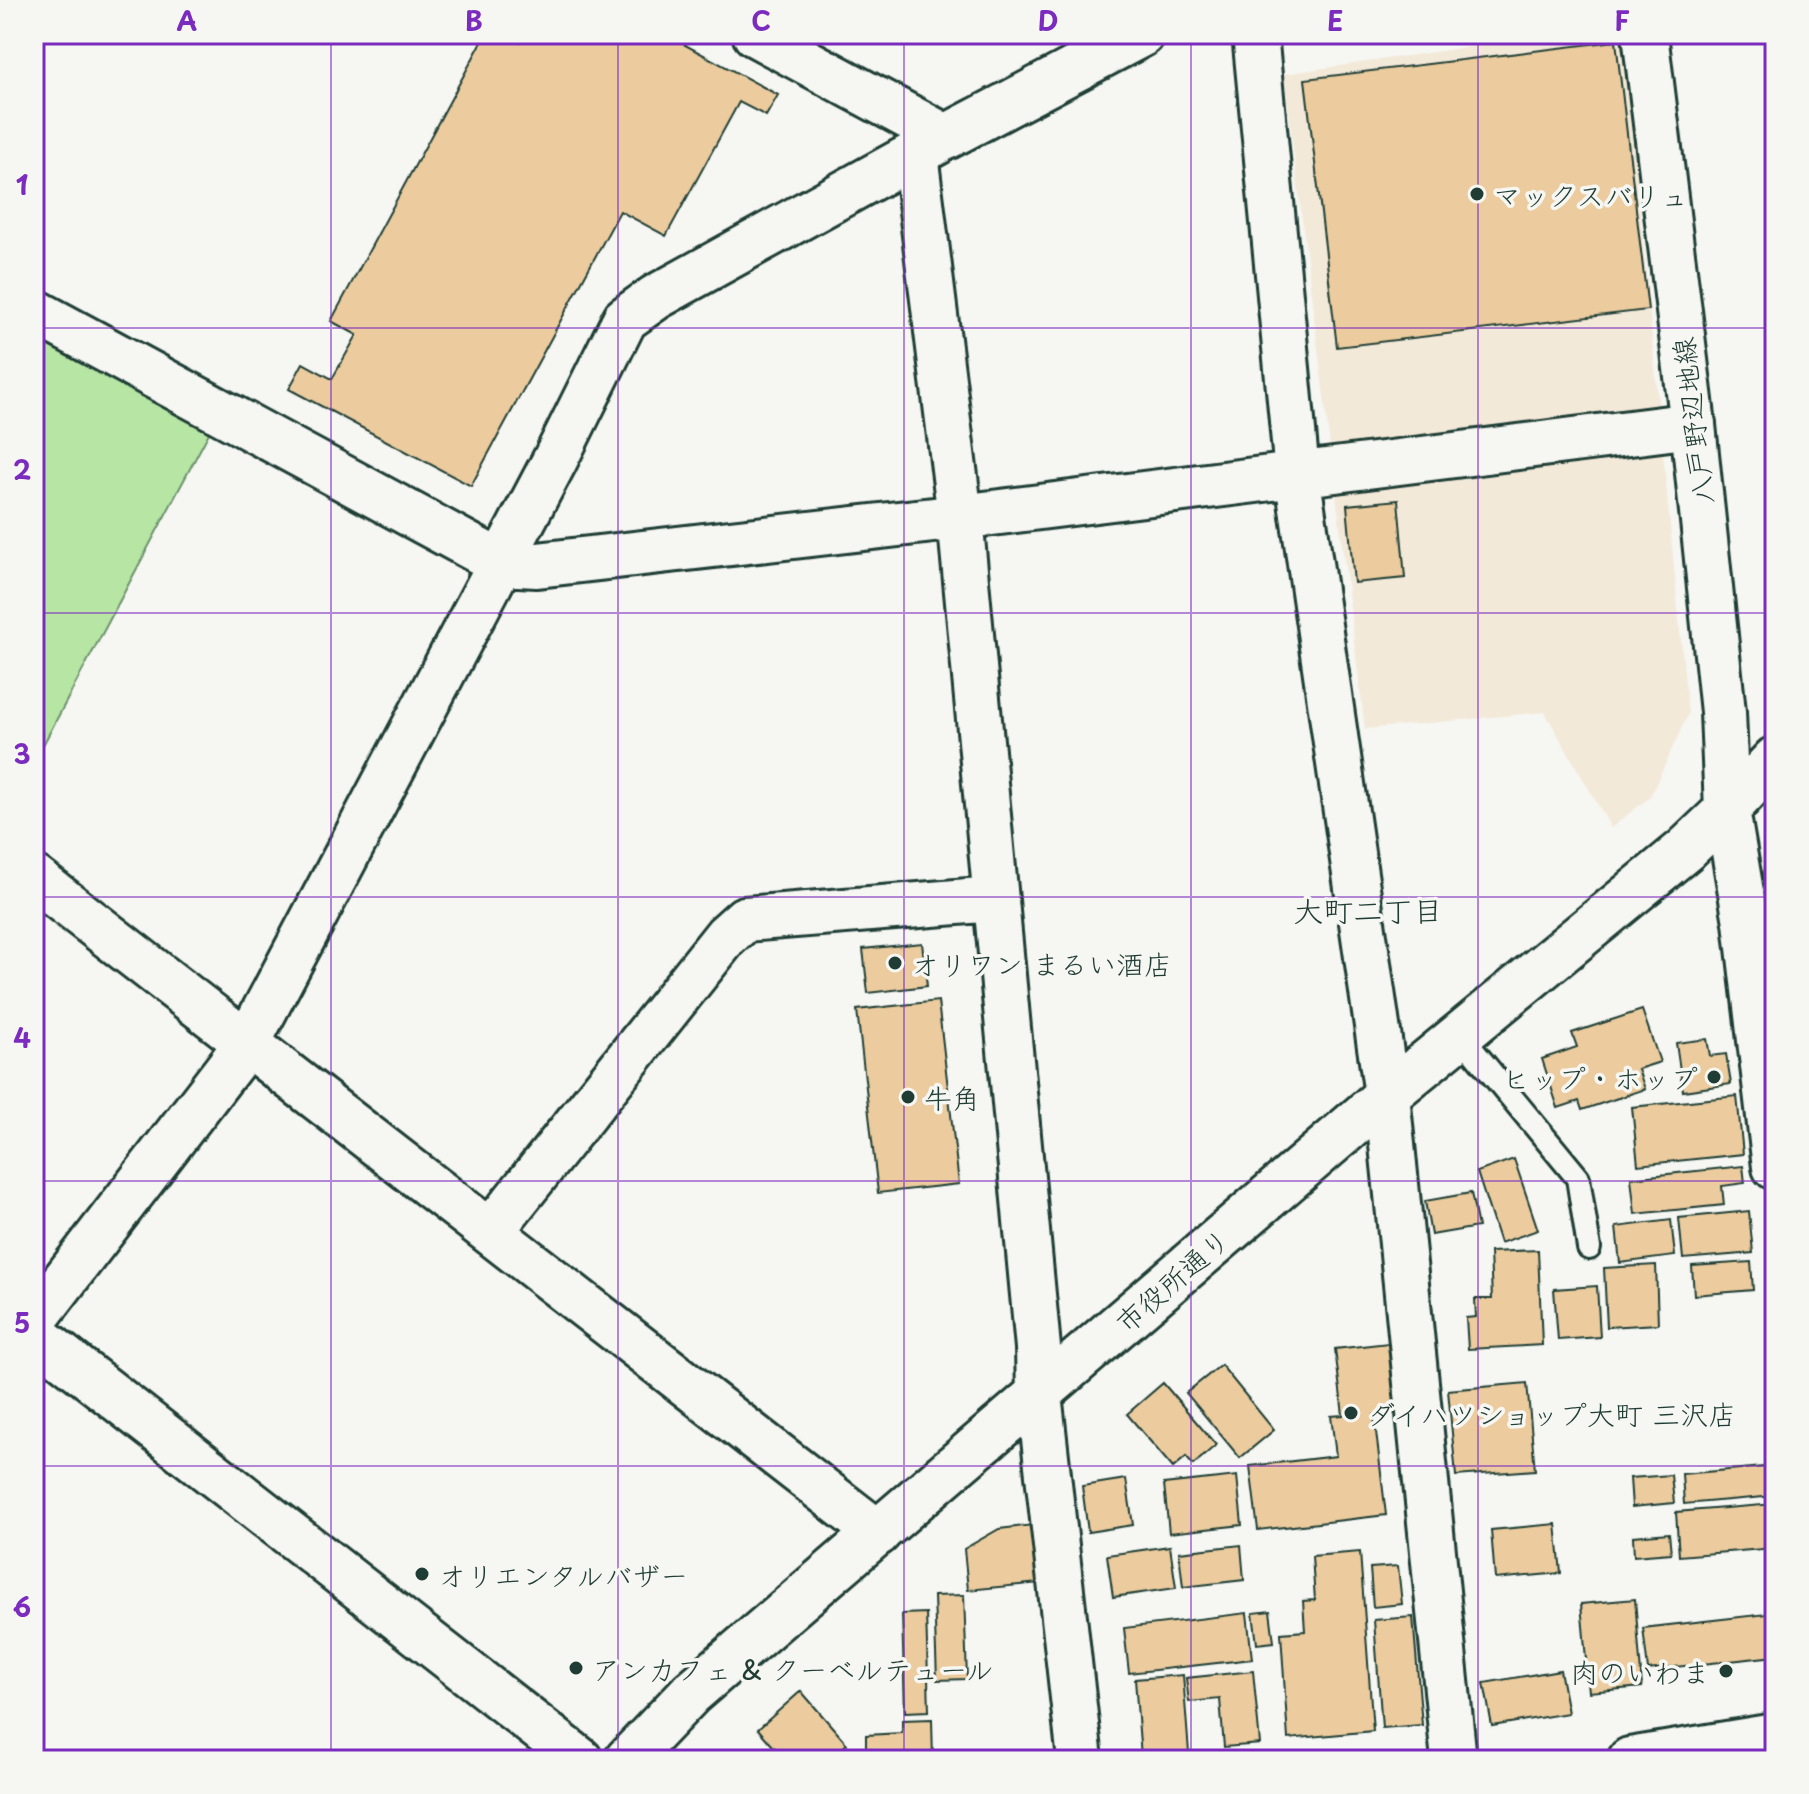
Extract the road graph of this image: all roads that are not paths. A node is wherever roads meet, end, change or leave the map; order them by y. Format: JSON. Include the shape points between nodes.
{"nodes":[{"id":1,"x":755,"y":34,"type":"edge"},
{"id":2,"x":1142,"y":34,"type":"edge"},
{"id":3,"x":1255,"y":34,"type":"edge"},
{"id":4,"x":1645,"y":34,"type":"edge"},
{"id":5,"x":931,"y":146,"type":"junction"},
{"id":6,"x":34,"y":311,"type":"edge"},
{"id":7,"x":1693,"y":425,"type":"junction"},
{"id":8,"x":1297,"y":473,"type":"junction"},
{"id":9,"x":960,"y":517,"type":"junction"},
{"id":10,"x":501,"y":563,"type":"junction"},
{"id":11,"x":1775,"y":759,"type":"edge"},
{"id":12,"x":1727,"y":810,"type":"junction"},
{"id":13,"x":34,"y":878,"type":"edge"},
{"id":14,"x":994,"y":899,"type":"junction"},
{"id":15,"x":1460,"y":1035,"type":"junction"},
{"id":16,"x":248,"y":1042,"type":"junction"},
{"id":17,"x":1387,"y":1095,"type":"junction"},
{"id":18,"x":1775,"y":1167,"type":"edge"},
{"id":19,"x":491,"y":1231,"type":"junction"},
{"id":20,"x":1589,"y":1248,"type":"dead end"},
{"id":21,"x":34,"y":1320,"type":"edge"},
{"id":22,"x":34,"y":1334,"type":"edge"},
{"id":23,"x":1039,"y":1394,"type":"junction"},
{"id":24,"x":878,"y":1533,"type":"junction"},
{"id":25,"x":1775,"y":1736,"type":"edge"},
{"id":26,"x":580,"y":1760,"type":"edge"},
{"id":27,"x":627,"y":1760,"type":"edge"},
{"id":28,"x":1080,"y":1760,"type":"edge"},
{"id":29,"x":1454,"y":1760,"type":"edge"},
{"id":30,"x":1630,"y":1760,"type":"edge"}],
"edges":[{"from":1,"to":5,"type":"street"},
{"from":2,"to":5,"type":"street"},
{"from":3,"to":8,"type":"street"},
{"from":4,"to":7,"type":"street","name":"八戸野辺地線"},
{"from":5,"to":9,"type":"street"},
{"from":5,"to":10,"type":"street","via":[[625,319]]},
{"from":6,"to":10,"type":"street"},
{"from":7,"to":8,"type":"street"},
{"from":7,"to":12,"type":"street","name":"八戸野辺地線","via":[[1723,712]]},
{"from":8,"to":9,"type":"street"},
{"from":8,"to":17,"type":"street"},
{"from":9,"to":10,"type":"street","via":[[537,565]]},
{"from":9,"to":14,"type":"street"},
{"from":10,"to":16,"type":"street"},
{"from":11,"to":12,"type":"street","name":"市役所通り"},
{"from":12,"to":15,"type":"street","name":"市役所通り"},
{"from":12,"to":18,"type":"street","name":"八戸野辺地線"},
{"from":13,"to":16,"type":"street"},
{"from":14,"to":19,"type":"street","via":[[745,919],[726,936]]},
{"from":14,"to":23,"type":"street"},
{"from":15,"to":17,"type":"street","name":"市役所通り"},
{"from":15,"to":20,"type":"lane","via":[[1578,1178]]},
{"from":16,"to":19,"type":"street"},
{"from":16,"to":21,"type":"street"},
{"from":17,"to":23,"type":"street","name":"市役所通り"},
{"from":17,"to":29,"type":"street"},
{"from":19,"to":24,"type":"street"},
{"from":22,"to":26,"type":"street"},
{"from":23,"to":24,"type":"street","name":"市役所通り"},
{"from":23,"to":28,"type":"street"},
{"from":24,"to":27,"type":"street","name":"市役所通り","via":[[691,1693]]},
{"from":25,"to":30,"type":"street"}]}
